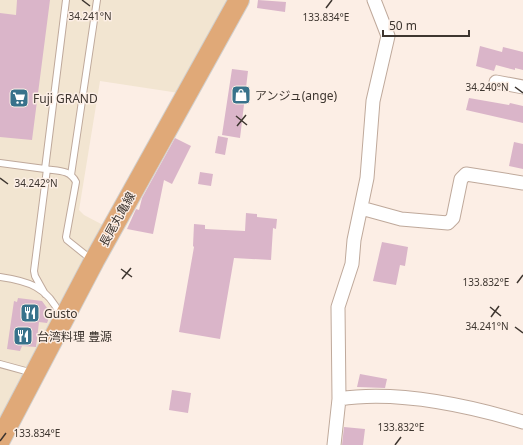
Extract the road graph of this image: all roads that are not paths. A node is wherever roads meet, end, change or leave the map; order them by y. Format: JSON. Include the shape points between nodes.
{"nodes":[{"id":1,"x":66,"y":0,"type":"edge"},
{"id":2,"x":97,"y":0,"type":"edge"},
{"id":3,"x":239,"y":0,"type":"edge"},
{"id":4,"x":374,"y":0,"type":"edge"},
{"id":5,"x":496,"y":82,"type":"dead end"},
{"id":6,"x":523,"y":87,"type":"edge"},
{"id":7,"x":0,"y":164,"type":"edge"},
{"id":8,"x":46,"y":169,"type":"junction"},
{"id":9,"x":71,"y":175,"type":"junction"},
{"id":10,"x":523,"y":182,"type":"edge"},
{"id":11,"x":360,"y":208,"type":"junction"},
{"id":12,"x":94,"y":261,"type":"junction"},
{"id":13,"x":0,"y":277,"type":"edge"},
{"id":14,"x":45,"y":294,"type":"junction"},
{"id":15,"x":62,"y":320,"type":"junction"},
{"id":16,"x":1,"y":364,"type":"edge"},
{"id":17,"x":35,"y":374,"type":"junction"},
{"id":18,"x":339,"y":399,"type":"junction"},
{"id":19,"x":523,"y":422,"type":"edge"},
{"id":20,"x":0,"y":440,"type":"edge"},
{"id":21,"x":334,"y":445,"type":"edge"}],
"edges":[{"from":1,"to":8,"type":"lane"},
{"from":2,"to":9,"type":"lane"},
{"from":3,"to":12,"type":"main road","name":"長尾丸亀線"},
{"from":4,"to":11,"type":"street","via":[[388,36],[373,101],[367,178]]},
{"from":5,"to":6,"type":"street"},
{"from":7,"to":8,"type":"lane"},
{"from":8,"to":9,"type":"lane","via":[[68,172]]},
{"from":8,"to":14,"type":"lane","via":[[34,271]]},
{"from":9,"to":12,"type":"lane","via":[[76,182],[66,240]]},
{"from":10,"to":11,"type":"street","via":[[466,174],[461,179],[453,218],[448,222],[401,219]]},
{"from":11,"to":18,"type":"street","via":[[352,264],[338,307]]},
{"from":12,"to":15,"type":"main road","name":"長尾丸亀線"},
{"from":13,"to":14,"type":"lane","via":[[17,279],[36,286]]},
{"from":14,"to":15,"type":"lane","via":[[54,302]]},
{"from":15,"to":17,"type":"main road","name":"長尾丸亀線"},
{"from":16,"to":17,"type":"lane"},
{"from":17,"to":20,"type":"main road","name":"長尾丸亀線"},
{"from":18,"to":19,"type":"street","via":[[383,396],[429,401],[493,413]]},
{"from":18,"to":21,"type":"street"}]}
